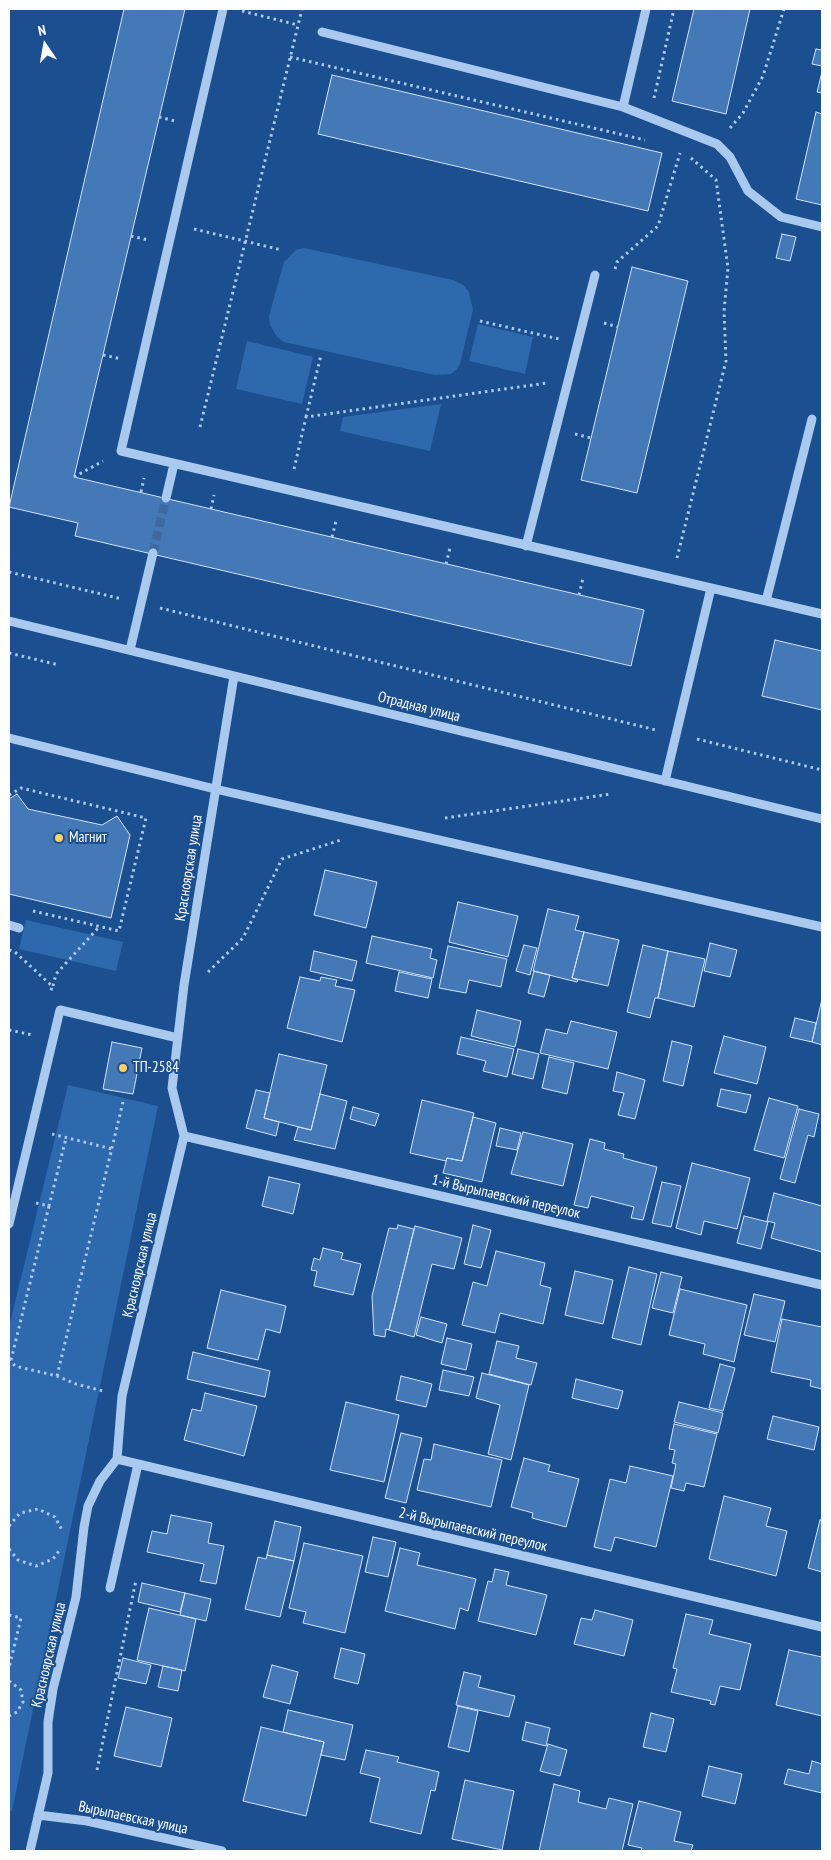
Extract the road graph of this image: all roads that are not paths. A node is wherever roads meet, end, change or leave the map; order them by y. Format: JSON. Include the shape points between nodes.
{"nodes":[{"id":1,"x":224,"y":9,"type":"edge"},
{"id":2,"x":646,"y":9,"type":"edge"},
{"id":3,"x":322,"y":32,"type":"dead end"},
{"id":4,"x":623,"y":107,"type":"junction"},
{"id":5,"x":822,"y":227,"type":"edge"},
{"id":6,"x":595,"y":275,"type":"dead end"},
{"id":7,"x":812,"y":419,"type":"dead end"},
{"id":8,"x":174,"y":464,"type":"junction"},
{"id":9,"x":166,"y":498,"type":"tunnel mouth"},
{"id":10,"x":526,"y":546,"type":"junction"},
{"id":11,"x":153,"y":553,"type":"tunnel mouth"},
{"id":12,"x":711,"y":588,"type":"junction"},
{"id":13,"x":766,"y":601,"type":"junction"},
{"id":14,"x":822,"y":614,"type":"edge"},
{"id":15,"x":9,"y":621,"type":"edge"},
{"id":16,"x":130,"y":650,"type":"junction"},
{"id":17,"x":234,"y":676,"type":"junction"},
{"id":18,"x":9,"y":738,"type":"edge"},
{"id":19,"x":665,"y":781,"type":"junction"},
{"id":20,"x":216,"y":789,"type":"junction"},
{"id":21,"x":822,"y":819,"type":"edge"},
{"id":22,"x":9,"y":925,"type":"edge"},
{"id":23,"x":19,"y":928,"type":"road end"},
{"id":24,"x":822,"y":928,"type":"edge"},
{"id":25,"x":178,"y":1038,"type":"junction"},
{"id":26,"x":184,"y":1136,"type":"junction"},
{"id":27,"x":9,"y":1224,"type":"edge"},
{"id":28,"x":822,"y":1285,"type":"edge"},
{"id":29,"x":118,"y":1459,"type":"junction"},
{"id":30,"x":138,"y":1464,"type":"junction"},
{"id":31,"x":110,"y":1588,"type":"dead end"},
{"id":32,"x":822,"y":1628,"type":"edge"},
{"id":33,"x":38,"y":1815,"type":"junction"},
{"id":34,"x":30,"y":1851,"type":"edge"},
{"id":35,"x":222,"y":1851,"type":"edge"}],
"edges":[{"from":1,"to":8,"type":"street","via":[[122,451]]},
{"from":2,"to":4,"type":"street"},
{"from":3,"to":4,"type":"street"},
{"from":4,"to":5,"type":"street","via":[[717,144],[730,157],[748,190],[781,217]]},
{"from":6,"to":10,"type":"street"},
{"from":7,"to":13,"type":"street"},
{"from":8,"to":9,"type":"street"},
{"from":8,"to":10,"type":"street"},
{"from":10,"to":12,"type":"street"},
{"from":11,"to":16,"type":"street"},
{"from":12,"to":13,"type":"street"},
{"from":12,"to":19,"type":"street"},
{"from":13,"to":14,"type":"street"},
{"from":15,"to":16,"type":"street","name":"Отрадная улица"},
{"from":16,"to":17,"type":"street","name":"Отрадная улица"},
{"from":17,"to":19,"type":"street","name":"Отрадная улица"},
{"from":17,"to":20,"type":"street","name":"Красноярская улица"},
{"from":18,"to":20,"type":"street"},
{"from":19,"to":21,"type":"street","name":"Отрадная улица"},
{"from":20,"to":24,"type":"street"},
{"from":20,"to":25,"type":"street","name":"Красноярская улица"},
{"from":22,"to":23,"type":"street"},
{"from":25,"to":26,"type":"street","name":"Красноярская улица","via":[[172,1088]]},
{"from":25,"to":27,"type":"street","via":[[60,1010]]},
{"from":26,"to":28,"type":"street","name":"1-й Вырыпаевский переулок"},
{"from":26,"to":29,"type":"street","name":"Красноярская улица","via":[[122,1396]]},
{"from":29,"to":30,"type":"street","name":"2-й Вырыпаевский переулок"},
{"from":29,"to":33,"type":"street","name":"Красноярская улица","via":[[100,1481],[88,1506],[76,1597],[53,1690],[48,1722],[48,1772]]},
{"from":30,"to":31,"type":"street"},
{"from":30,"to":32,"type":"street","name":"2-й Вырыпаевский переулок"},
{"from":33,"to":34,"type":"street","name":"Красноярская улица"},
{"from":33,"to":35,"type":"street","name":"Вырыпаевская улица","via":[[87,1821]]}]}
